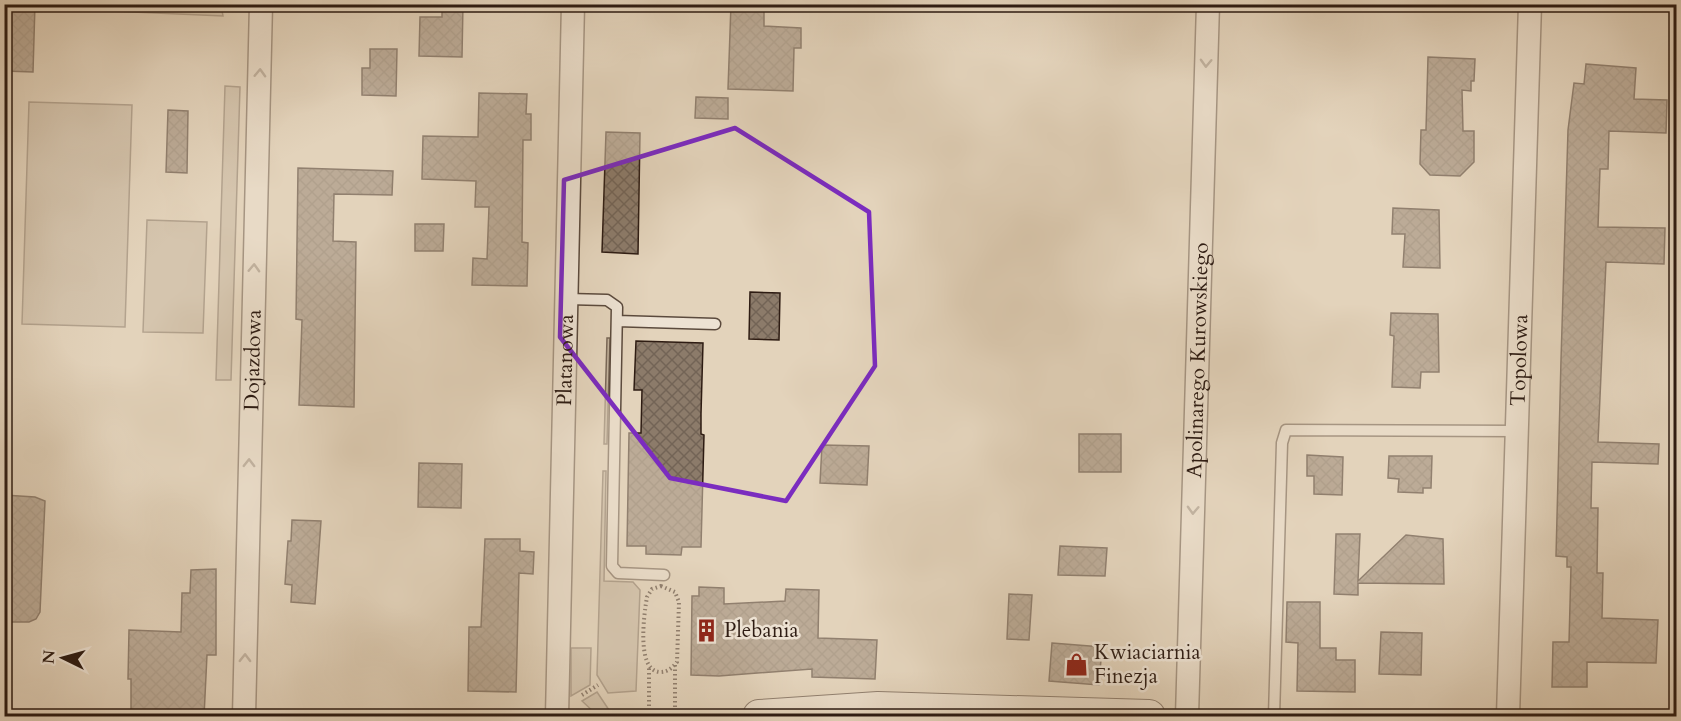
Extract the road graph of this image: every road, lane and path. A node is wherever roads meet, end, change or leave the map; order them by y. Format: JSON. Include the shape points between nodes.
{"nodes":[{"id":1,"x":261,"y":4,"type":"edge"},
{"id":2,"x":573,"y":4,"type":"edge"},
{"id":3,"x":1208,"y":4,"type":"edge"},
{"id":4,"x":1530,"y":4,"type":"edge"},
{"id":5,"x":567,"y":299,"type":"junction"},
{"id":6,"x":617,"y":321,"type":"junction"},
{"id":7,"x":715,"y":324,"type":"dead end"},
{"id":8,"x":1517,"y":430,"type":"junction"},
{"id":9,"x":664,"y":575,"type":"dead end"},
{"id":10,"x":675,"y":664,"type":"junction"},
{"id":11,"x":649,"y":667,"type":"junction"},
{"id":12,"x":598,"y":685,"type":"dead end"},
{"id":13,"x":575,"y":699,"type":"dead end"},
{"id":14,"x":675,"y":710,"type":"dead end"},
{"id":15,"x":649,"y":715,"type":"dead end"},
{"id":16,"x":244,"y":717,"type":"edge"},
{"id":17,"x":557,"y":717,"type":"edge"},
{"id":18,"x":759,"y":717,"type":"edge"},
{"id":19,"x":1149,"y":717,"type":"edge"},
{"id":20,"x":1186,"y":717,"type":"edge"},
{"id":21,"x":1274,"y":717,"type":"edge"},
{"id":22,"x":1508,"y":717,"type":"edge"}],
"edges":[{"from":16,"to":1,"type":"street","name":"Dojazdowa","one_way":true},
{"from":2,"to":5,"type":"street","name":"Platanowa"},
{"from":3,"to":20,"type":"street","name":"Apolinarego Kurowskiego","one_way":true},
{"from":4,"to":8,"type":"street","name":"Topolowa"},
{"from":5,"to":6,"type":"lane","via":[[612,301],[617,307]]},
{"from":5,"to":17,"type":"street","name":"Platanowa"},
{"from":6,"to":7,"type":"lane"},
{"from":6,"to":9,"type":"lane","via":[[611,561],[618,573]]},
{"from":8,"to":21,"type":"lane","via":[[1286,430],[1282,443]]},
{"from":8,"to":22,"type":"street","name":"Topolowa"},
{"from":10,"to":11,"type":"path","via":[[665,671]]},
{"from":10,"to":11,"type":"path","via":[[679,602],[675,592],[661,586],[652,590],[646,602],[644,657]]},
{"from":10,"to":14,"type":"path"},
{"from":11,"to":15,"type":"path"},
{"from":12,"to":13,"type":"path"},
{"from":18,"to":19,"type":"street","via":[[878,708]]}]}
